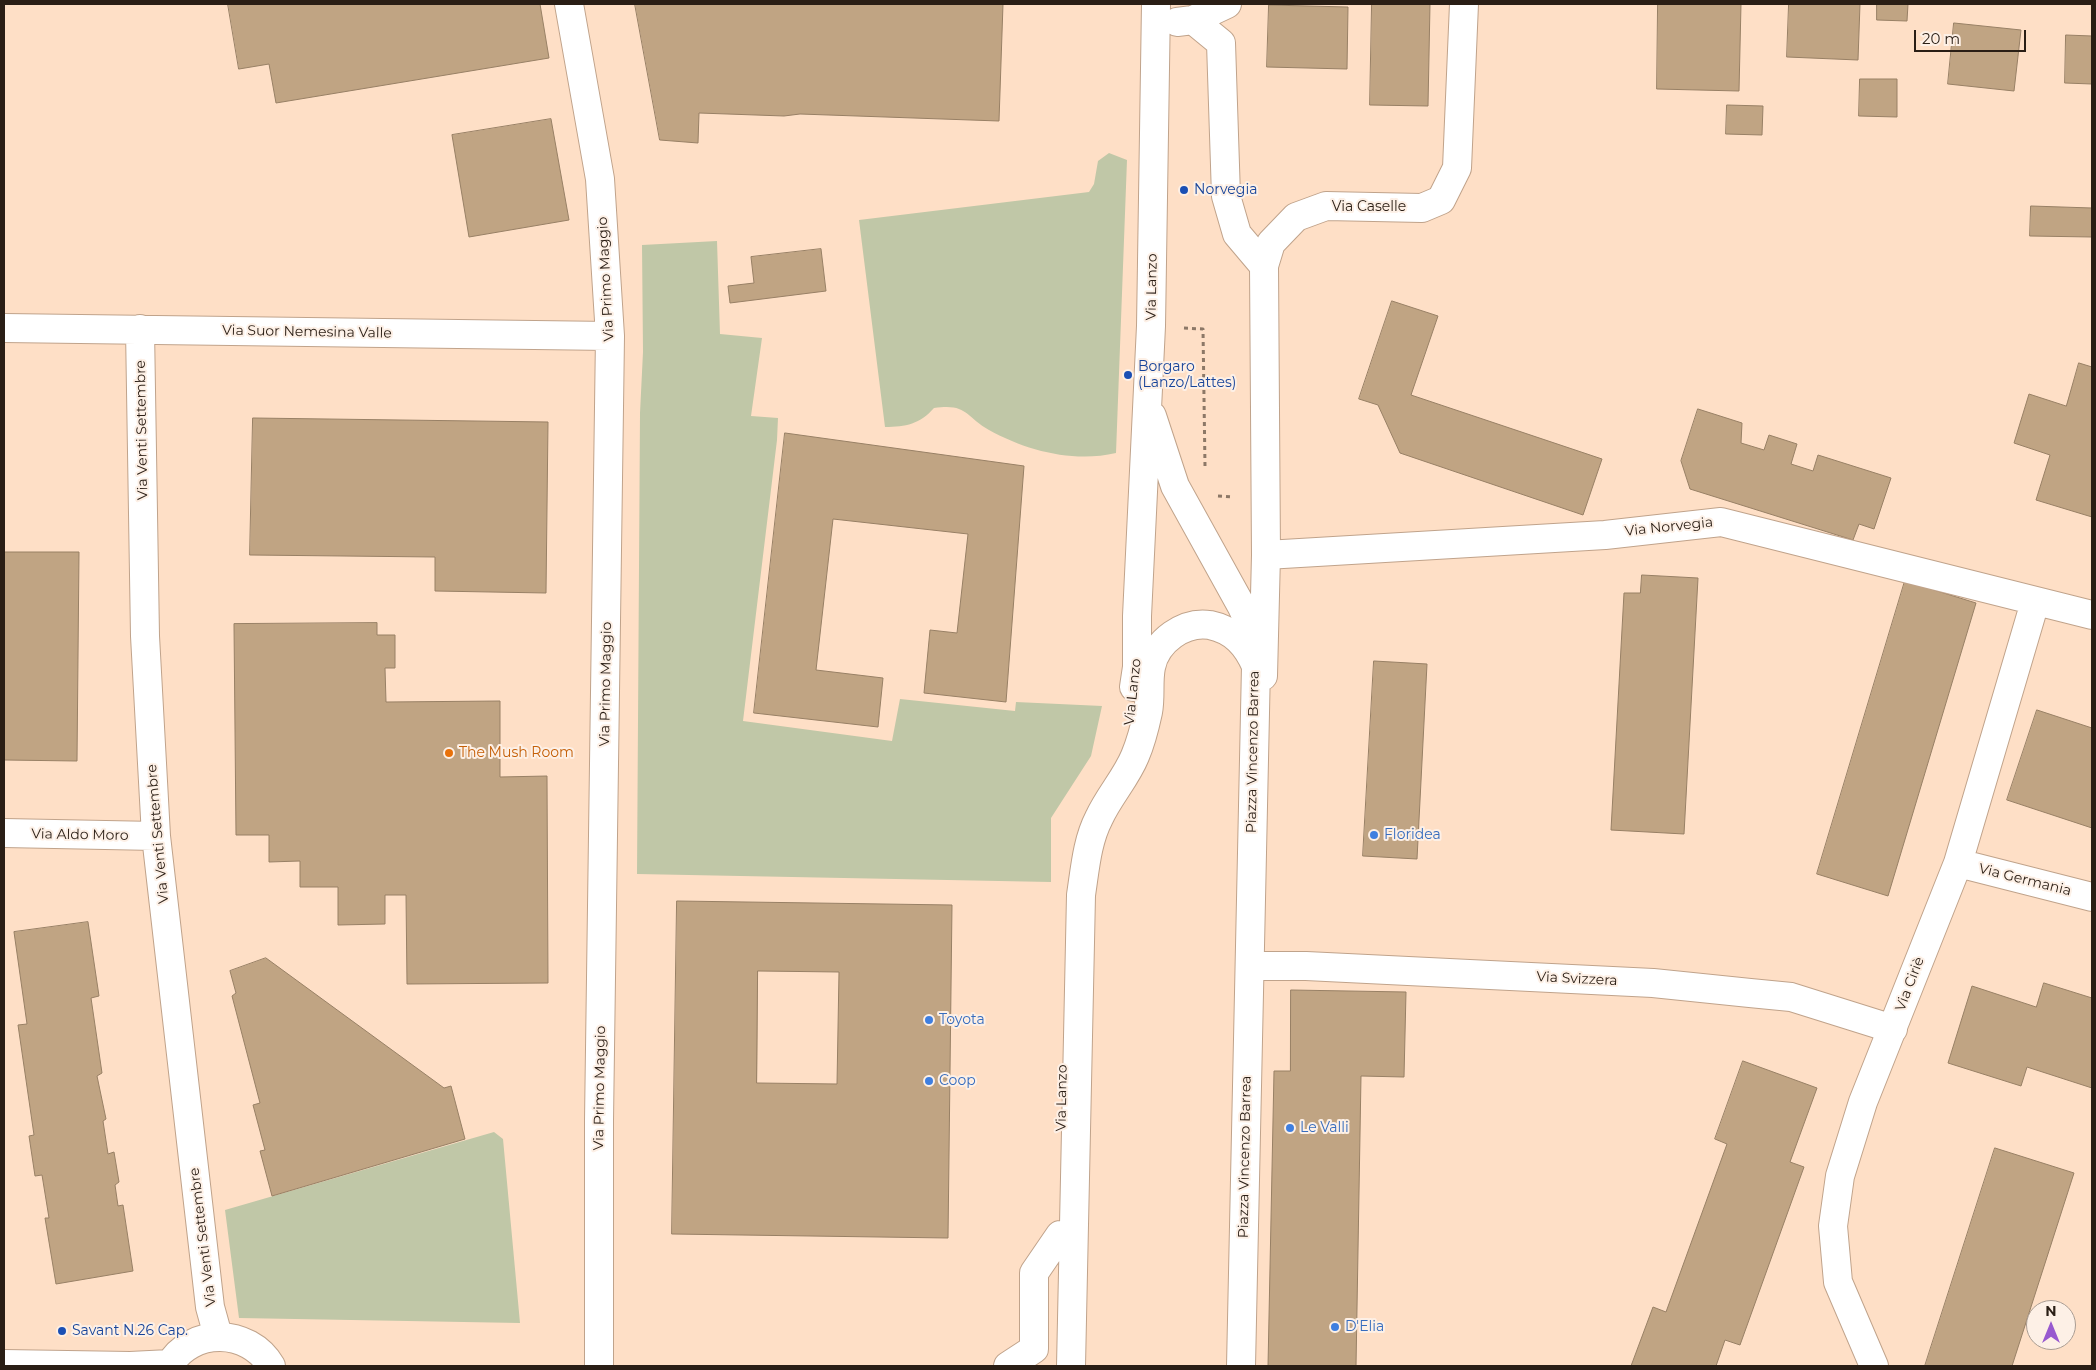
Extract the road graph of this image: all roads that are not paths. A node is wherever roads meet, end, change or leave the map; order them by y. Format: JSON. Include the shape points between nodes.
{"nodes":[{"id":1,"x":569,"y":4,"type":"edge"},
{"id":2,"x":1226,"y":4,"type":"edge"},
{"id":3,"x":1464,"y":4,"type":"edge"},
{"id":4,"x":1156,"y":14,"type":"edge"},
{"id":5,"x":1193,"y":20,"type":"junction"},
{"id":6,"x":1264,"y":266,"type":"junction"},
{"id":7,"x":4,"y":328,"type":"edge"},
{"id":8,"x":140,"y":330,"type":"junction"},
{"id":9,"x":610,"y":336,"type":"junction"},
{"id":10,"x":1147,"y":400,"type":"junction"},
{"id":11,"x":1266,"y":555,"type":"junction"},
{"id":12,"x":2035,"y":602,"type":"junction"},
{"id":13,"x":2092,"y":615,"type":"edge"},
{"id":14,"x":1137,"y":660,"type":"junction"},
{"id":15,"x":1263,"y":665,"type":"junction"},
{"id":16,"x":4,"y":833,"type":"edge"},
{"id":17,"x":156,"y":836,"type":"junction"},
{"id":18,"x":1958,"y":863,"type":"junction"},
{"id":19,"x":2092,"y":897,"type":"edge"},
{"id":20,"x":1255,"y":966,"type":"junction"},
{"id":21,"x":1893,"y":1029,"type":"junction"},
{"id":22,"x":1060,"y":1234,"type":"junction"},
{"id":23,"x":218,"y":1336,"type":"junction"},
{"id":24,"x":4,"y":1364,"type":"edge"},
{"id":25,"x":169,"y":1365,"type":"edge"},
{"id":26,"x":271,"y":1366,"type":"edge"},
{"id":27,"x":599,"y":1366,"type":"edge"},
{"id":28,"x":1008,"y":1366,"type":"edge"},
{"id":29,"x":1059,"y":1366,"type":"edge"},
{"id":30,"x":1071,"y":1366,"type":"edge"},
{"id":31,"x":1243,"y":1366,"type":"edge"},
{"id":32,"x":1874,"y":1366,"type":"edge"}],
"edges":[{"from":1,"to":9,"type":"street","name":"Via Primo Maggio","via":[[600,179]]},
{"from":2,"to":5,"type":"street"},
{"from":3,"to":6,"type":"street","name":"Via Caselle","via":[[1457,168],[1441,200],[1422,208],[1326,206],[1296,217],[1271,243]]},
{"from":4,"to":5,"type":"street"},
{"from":4,"to":10,"type":"street","name":"Via Lanzo"},
{"from":5,"to":6,"type":"street","via":[[1221,43],[1226,196],[1237,234]]},
{"from":6,"to":11,"type":"street","name":"Via Caselle"},
{"from":7,"to":8,"type":"street","name":"Via Suor Nemesina Valle"},
{"from":8,"to":9,"type":"street","name":"Via Suor Nemesina Valle"},
{"from":8,"to":17,"type":"street","name":"Via Venti Settembre","via":[[145,636]]},
{"from":9,"to":27,"type":"street","name":"Via Primo Maggio","via":[[599,1120]]},
{"from":10,"to":14,"type":"street","name":"Via Lanzo"},
{"from":10,"to":15,"type":"street","via":[[1175,486],[1256,637]]},
{"from":11,"to":12,"type":"street","name":"Via Norvegia","via":[[1605,535],[1721,522]]},
{"from":11,"to":15,"type":"street"},
{"from":12,"to":13,"type":"street","name":"Via Norvegia"},
{"from":12,"to":18,"type":"street","name":"Via Ciriè"},
{"from":14,"to":15,"type":"street","via":[[1150,636],[1177,620],[1201,614],[1229,619],[1252,642]]},
{"from":14,"to":22,"type":"street","name":"Via Lanzo","via":[[1127,741],[1077,830],[1064,954]]},
{"from":15,"to":20,"type":"street"},
{"from":16,"to":17,"type":"street","name":"Via Aldo Moro"},
{"from":17,"to":23,"type":"street","name":"Via Venti Settembre","via":[[209,1297]]},
{"from":18,"to":19,"type":"street","name":"Via Germania"},
{"from":18,"to":21,"type":"street","name":"Via Ciriè"},
{"from":20,"to":21,"type":"street","name":"Via Svizzera","via":[[1653,983],[1791,997]]},
{"from":20,"to":31,"type":"street"},
{"from":21,"to":32,"type":"street","name":"Via Ciriè","via":[[1863,1102],[1840,1176],[1834,1226],[1838,1282]]},
{"from":22,"to":28,"type":"street","via":[[1034,1273],[1034,1349]]},
{"from":22,"to":29,"type":"street","name":"Via Lanzo"},
{"from":23,"to":25,"type":"street","via":[[199,1340],[183,1350]]},
{"from":23,"to":26,"type":"street","via":[[236,1338],[253,1346]]},
{"from":24,"to":25,"type":"street"},
{"from":30,"to":31,"type":"street","name":"Piazza Vincenzo Barrea","via":[[1081,895],[1089,845],[1098,818],[1135,756],[1148,711],[1151,666],[1157,652],[1166,639],[1179,630],[1209,625],[1225,629],[1239,638],[1256,666]]}]}
